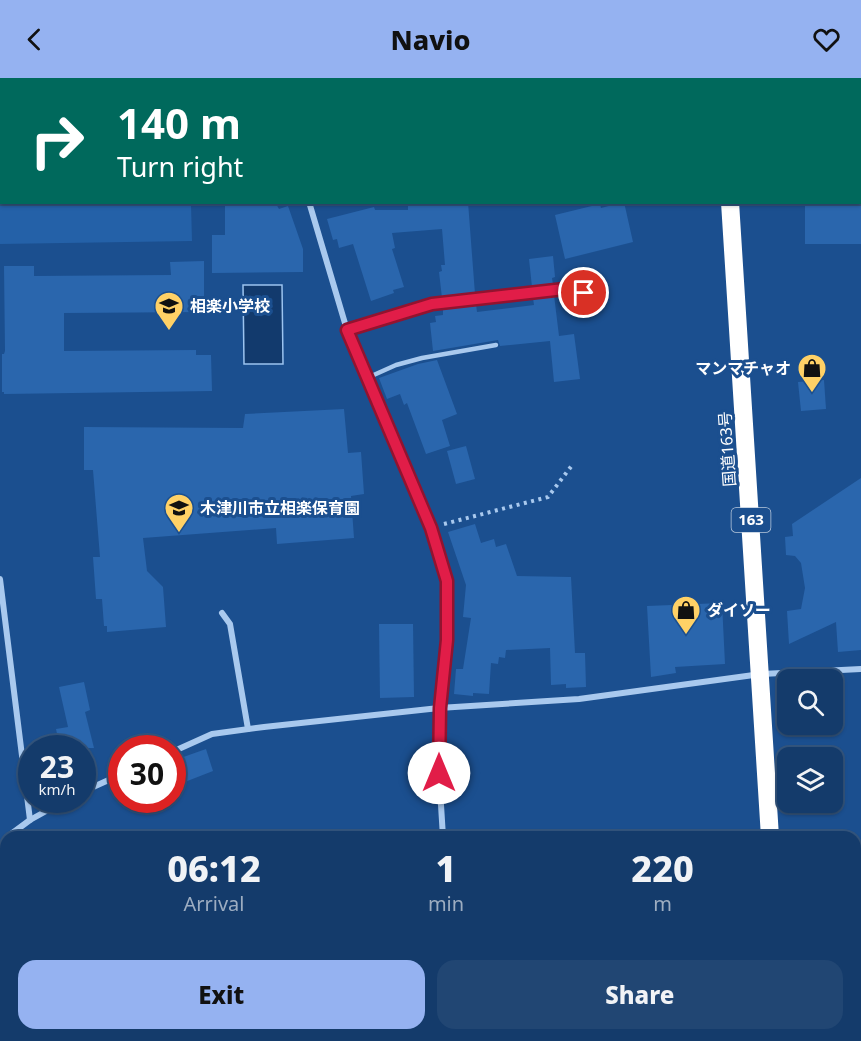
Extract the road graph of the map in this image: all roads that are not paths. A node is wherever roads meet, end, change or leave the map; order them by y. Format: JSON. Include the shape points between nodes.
{"nodes":[{"id":1,"x":310,"y":204,"type":"edge"},
{"id":2,"x":730,"y":204,"type":"edge"},
{"id":3,"x":584,"y":293,"type":"dead end"},
{"id":4,"x":347,"y":330,"type":"junction"},
{"id":5,"x":496,"y":345,"type":"dead end"},
{"id":6,"x":367,"y":378,"type":"junction"},
{"id":7,"x":0,"y":579,"type":"edge"},
{"id":8,"x":222,"y":613,"type":"dead end"},
{"id":9,"x":861,"y":669,"type":"edge"},
{"id":10,"x":761,"y":674,"type":"junction"},
{"id":11,"x":440,"y":708,"type":"junction"},
{"id":12,"x":248,"y":729,"type":"junction"},
{"id":13,"x":186,"y":746,"type":"edge"},
{"id":14,"x":43,"y":813,"type":"edge"},
{"id":15,"x":30,"y":820,"type":"junction"},
{"id":16,"x":14,"y":831,"type":"edge"},
{"id":17,"x":443,"y":831,"type":"edge"},
{"id":18,"x":770,"y":831,"type":"edge"}],
"edges":[{"from":1,"to":4,"type":"street"},
{"from":2,"to":10,"type":"highway","name":"国道163号","number":"163"},
{"from":3,"to":4,"type":"street","via":[[564,289],[432,304]]},
{"from":4,"to":6,"type":"street"},
{"from":5,"to":6,"type":"lane","via":[[422,357]]},
{"from":6,"to":11,"type":"street","via":[[431,528],[447,581],[447,640]]},
{"from":7,"to":15,"type":"street"},
{"from":8,"to":12,"type":"street","via":[[230,624]]},
{"from":9,"to":10,"type":"street"},
{"from":10,"to":11,"type":"street","via":[[579,699]]},
{"from":10,"to":18,"type":"highway","name":"国道163号","number":"163"},
{"from":11,"to":12,"type":"street"},
{"from":11,"to":17,"type":"street"},
{"from":12,"to":13,"type":"street","via":[[212,734]]},
{"from":14,"to":15,"type":"street"},
{"from":15,"to":16,"type":"street"}]}
